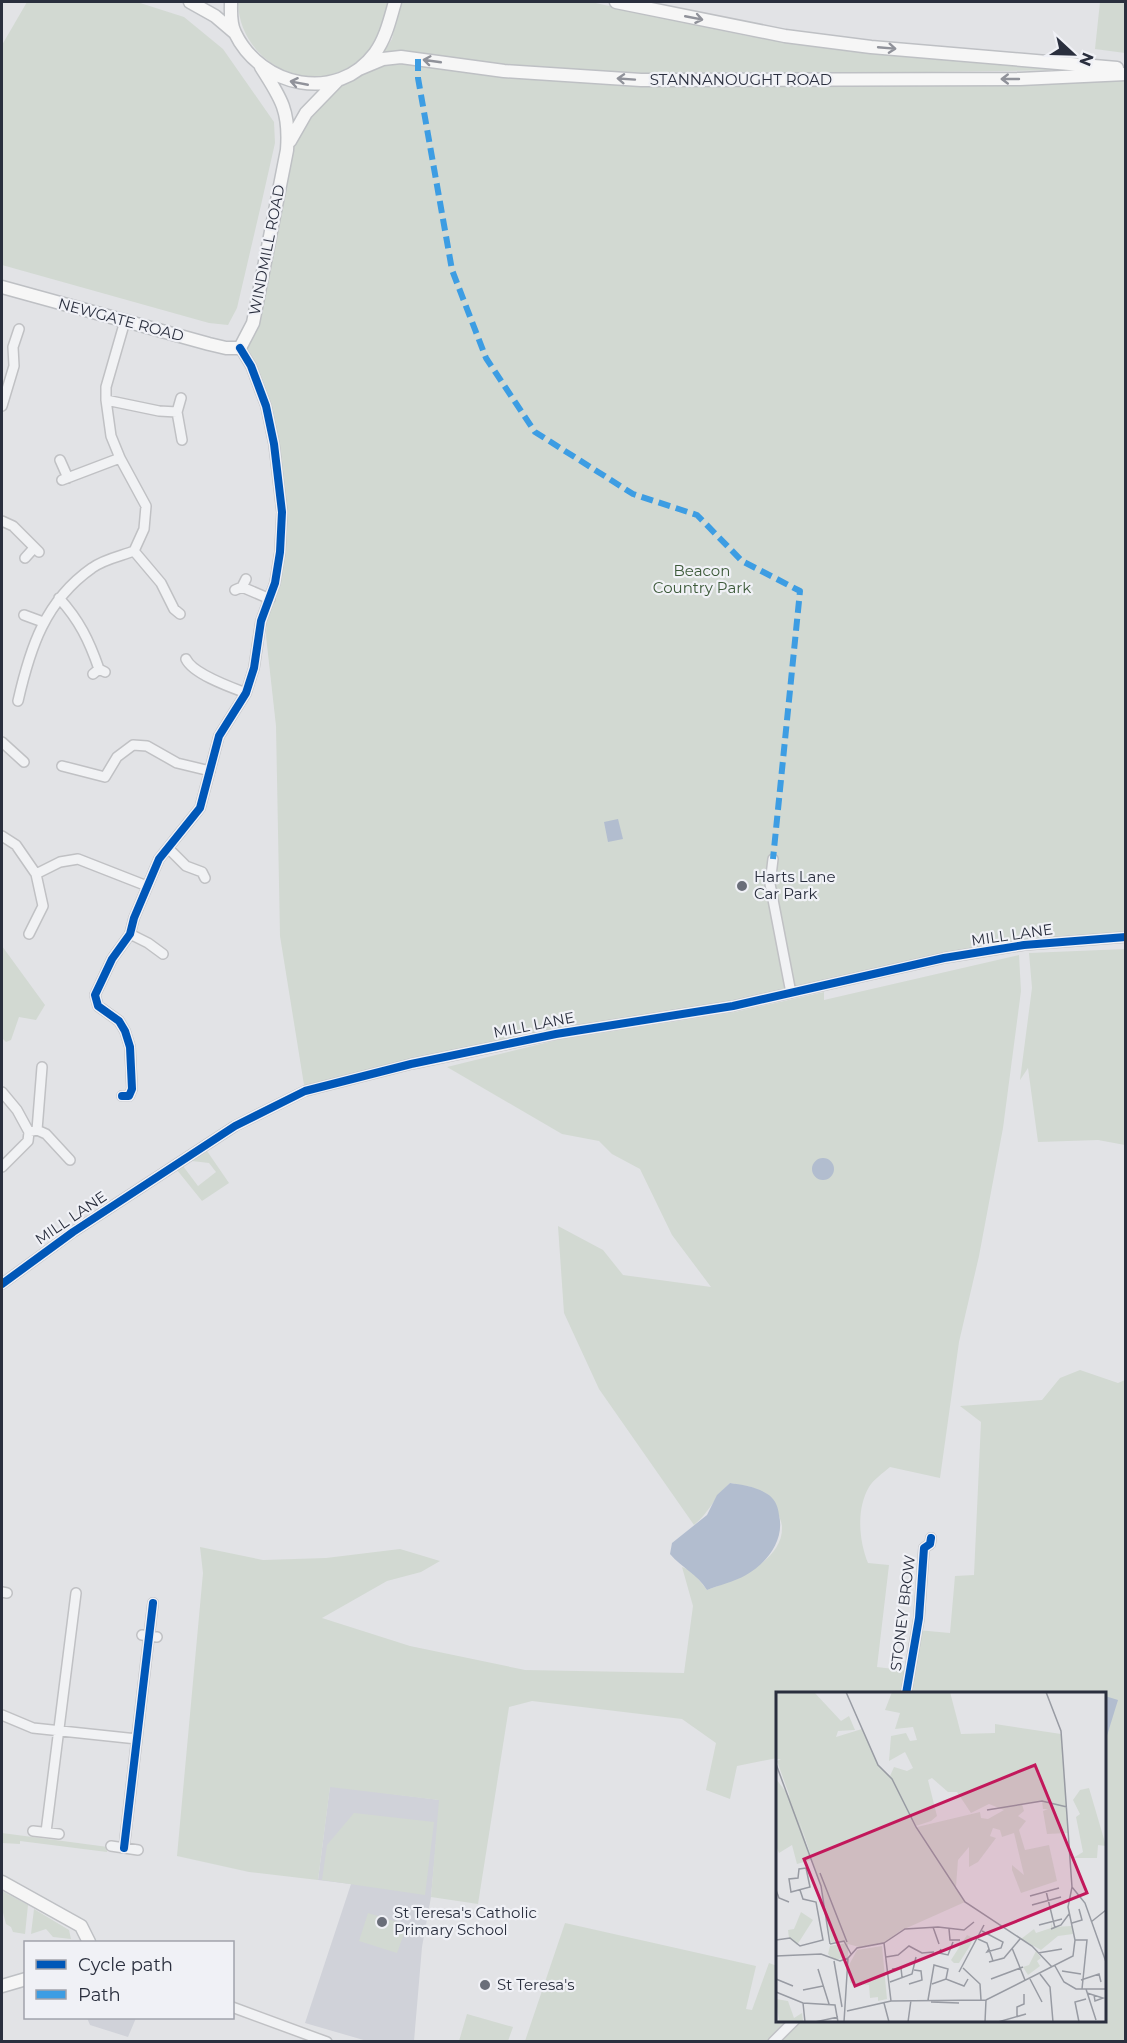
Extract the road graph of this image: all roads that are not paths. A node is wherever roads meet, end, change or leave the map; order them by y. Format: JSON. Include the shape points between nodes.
{"nodes":[{"id":1,"x":190,"y":2,"type":"edge"},
{"id":2,"x":231,"y":2,"type":"edge"},
{"id":3,"x":395,"y":2,"type":"edge"},
{"id":4,"x":616,"y":2,"type":"edge"},
{"id":5,"x":235,"y":33,"type":"junction"},
{"id":6,"x":261,"y":67,"type":"junction"},
{"id":7,"x":1125,"y":68,"type":"edge"},
{"id":8,"x":359,"y":69,"type":"junction"},
{"id":9,"x":1125,"y":74,"type":"edge"},
{"id":10,"x":339,"y":79,"type":"junction"},
{"id":11,"x":286,"y":150,"type":"junction"},
{"id":12,"x":2,"y":287,"type":"edge"},
{"id":13,"x":125,"y":321,"type":"junction"},
{"id":14,"x":20,"y":334,"type":"dead end"},
{"id":15,"x":240,"y":348,"type":"junction"},
{"id":16,"x":181,"y":398,"type":"dead end"},
{"id":17,"x":106,"y":400,"type":"junction"},
{"id":18,"x":2,"y":406,"type":"edge"},
{"id":19,"x":177,"y":412,"type":"junction"},
{"id":20,"x":182,"y":440,"type":"dead end"},
{"id":21,"x":120,"y":458,"type":"junction"},
{"id":22,"x":60,"y":460,"type":"dead end"},
{"id":23,"x":2,"y":521,"type":"edge"},
{"id":24,"x":134,"y":550,"type":"junction"},
{"id":25,"x":25,"y":558,"type":"dead end"},
{"id":26,"x":241,"y":585,"type":"dead end"},
{"id":27,"x":59,"y":598,"type":"junction"},
{"id":28,"x":270,"y":599,"type":"junction"},
{"id":29,"x":173,"y":613,"type":"dead end"},
{"id":30,"x":24,"y":615,"type":"dead end"},
{"id":31,"x":43,"y":622,"type":"junction"},
{"id":32,"x":186,"y":666,"type":"dead end"},
{"id":33,"x":99,"y":672,"type":"dead end"},
{"id":34,"x":246,"y":693,"type":"junction"},
{"id":35,"x":18,"y":702,"type":"dead end"},
{"id":36,"x":2,"y":742,"type":"edge"},
{"id":37,"x":24,"y":762,"type":"dead end"},
{"id":38,"x":65,"y":764,"type":"dead end"},
{"id":39,"x":210,"y":771,"type":"junction"},
{"id":40,"x":2,"y":836,"type":"edge"},
{"id":41,"x":168,"y":848,"type":"junction"},
{"id":42,"x":773,"y":859,"type":"dead end"},
{"id":43,"x":36,"y":874,"type":"junction"},
{"id":44,"x":206,"y":878,"type":"dead end"},
{"id":45,"x":147,"y":886,"type":"junction"},
{"id":46,"x":130,"y":934,"type":"junction"},
{"id":47,"x":27,"y":936,"type":"dead end"},
{"id":48,"x":1125,"y":937,"type":"edge"},
{"id":49,"x":163,"y":955,"type":"dead end"},
{"id":50,"x":791,"y":993,"type":"junction"},
{"id":51,"x":42,"y":1067,"type":"dead end"},
{"id":52,"x":2,"y":1092,"type":"edge"},
{"id":53,"x":129,"y":1098,"type":"dead end"},
{"id":54,"x":33,"y":1131,"type":"junction"},
{"id":55,"x":70,"y":1160,"type":"dead end"},
{"id":56,"x":2,"y":1167,"type":"edge"},
{"id":57,"x":2,"y":1284,"type":"edge"},
{"id":58,"x":931,"y":1538,"type":"dead end"},
{"id":59,"x":76,"y":1593,"type":"dead end"},
{"id":60,"x":153,"y":1603,"type":"dead end"},
{"id":61,"x":906,"y":1692,"type":"edge"},
{"id":62,"x":2,"y":1715,"type":"edge"},
{"id":63,"x":59,"y":1731,"type":"junction"},
{"id":64,"x":137,"y":1739,"type":"junction"},
{"id":65,"x":33,"y":1831,"type":"dead end"},
{"id":66,"x":46,"y":1832,"type":"junction"},
{"id":67,"x":59,"y":1834,"type":"dead end"},
{"id":68,"x":111,"y":1846,"type":"dead end"},
{"id":69,"x":124,"y":1848,"type":"junction"},
{"id":70,"x":138,"y":1850,"type":"dead end"},
{"id":71,"x":2,"y":1882,"type":"edge"},
{"id":72,"x":88,"y":1941,"type":"edge"},
{"id":73,"x":24,"y":1980,"type":"edge"},
{"id":74,"x":2,"y":1986,"type":"edge"},
{"id":75,"x":234,"y":2008,"type":"edge"},
{"id":76,"x":793,"y":2022,"type":"edge"},
{"id":77,"x":327,"y":2042,"type":"edge"},
{"id":78,"x":773,"y":2042,"type":"edge"}],
"edges":[{"from":1,"to":5,"type":"main road"},
{"from":2,"to":5,"type":"main road"},
{"from":3,"to":8,"type":"main road","via":[[381,43]]},
{"from":4,"to":7,"type":"main road","one_way":true,"via":[[795,37]]},
{"from":5,"to":6,"type":"main road","name":"WINDMILL ROAD"},
{"from":10,"to":6,"type":"main road","one_way":true,"via":[[322,84],[301,83]]},
{"from":6,"to":11,"type":"main road","name":"WINDMILL ROAD","via":[[287,114]]},
{"from":9,"to":8,"type":"main road","name":"STANNANOUGHT ROAD","one_way":true,"via":[[1020,79],[641,80],[504,71],[401,57],[383,59]]},
{"from":8,"to":10,"type":"main road","name":"STANNANOUGHT ROAD"},
{"from":10,"to":11,"type":"main road","name":"WINDMILL ROAD","via":[[300,121]]},
{"from":11,"to":15,"type":"main road","name":"WINDMILL ROAD","via":[[253,323]]},
{"from":12,"to":13,"type":"main road","name":"NEWGATE ROAD"},
{"from":13,"to":15,"type":"main road","name":"NEWGATE ROAD","via":[[226,348]]},
{"from":13,"to":17,"type":"street","via":[[106,387]]},
{"from":14,"to":18,"type":"street","via":[[13,347],[14,366]]},
{"from":15,"to":28,"type":"street","via":[[266,406],[279,481],[280,552]]},
{"from":16,"to":19,"type":"street"},
{"from":17,"to":19,"type":"street"},
{"from":17,"to":21,"type":"street","via":[[107,419]]},
{"from":19,"to":20,"type":"street"},
{"from":21,"to":22,"type":"street","via":[[65,479]]},
{"from":21,"to":24,"type":"street","via":[[146,506],[144,529]]},
{"from":23,"to":25,"type":"street","via":[[13,526],[36,550]]},
{"from":24,"to":27,"type":"street","via":[[93,567]]},
{"from":24,"to":29,"type":"street","via":[[161,583]]},
{"from":26,"to":28,"type":"street"},
{"from":27,"to":31,"type":"street"},
{"from":27,"to":33,"type":"street","via":[[91,643]]},
{"from":28,"to":34,"type":"street","via":[[261,621]]},
{"from":30,"to":31,"type":"street"},
{"from":31,"to":35,"type":"street","via":[[30,651]]},
{"from":32,"to":34,"type":"street"},
{"from":34,"to":39,"type":"street","via":[[219,736]]},
{"from":36,"to":37,"type":"street"},
{"from":38,"to":39,"type":"street","via":[[106,782],[117,757],[133,745],[147,746],[190,768]]},
{"from":39,"to":41,"type":"street","via":[[200,808]]},
{"from":40,"to":43,"type":"street","via":[[16,845]]},
{"from":41,"to":44,"type":"street"},
{"from":41,"to":45,"type":"street"},
{"from":42,"to":50,"type":"street","via":[[770,884]]},
{"from":43,"to":45,"type":"street","via":[[60,862],[78,859]]},
{"from":43,"to":47,"type":"street","via":[[42,906]]},
{"from":45,"to":46,"type":"street"},
{"from":46,"to":49,"type":"street"},
{"from":46,"to":53,"type":"street","via":[[112,959],[95,1001],[125,1031],[132,1089]]},
{"from":48,"to":50,"type":"street","name":"MILL LANE","via":[[1024,945],[944,958]]},
{"from":50,"to":57,"type":"street","name":"MILL LANE","via":[[556,1034],[304,1091],[235,1126],[73,1232]]},
{"from":51,"to":54,"type":"street"},
{"from":52,"to":54,"type":"street"},
{"from":54,"to":55,"type":"street","via":[[46,1134]]},
{"from":54,"to":56,"type":"street"},
{"from":58,"to":61,"type":"street","name":"STONEY BROW","via":[[924,1548],[919,1618]]},
{"from":59,"to":63,"type":"street"},
{"from":60,"to":64,"type":"street"},
{"from":62,"to":63,"type":"street","via":[[33,1728]]},
{"from":63,"to":64,"type":"street"},
{"from":63,"to":66,"type":"street"},
{"from":64,"to":69,"type":"street"},
{"from":65,"to":66,"type":"street"},
{"from":66,"to":67,"type":"street"},
{"from":68,"to":69,"type":"street"},
{"from":69,"to":70,"type":"street"},
{"from":71,"to":72,"type":"main road","via":[[81,1926]]},
{"from":73,"to":74,"type":"main road"},
{"from":75,"to":77,"type":"street"},
{"from":76,"to":78,"type":"street"}]}
